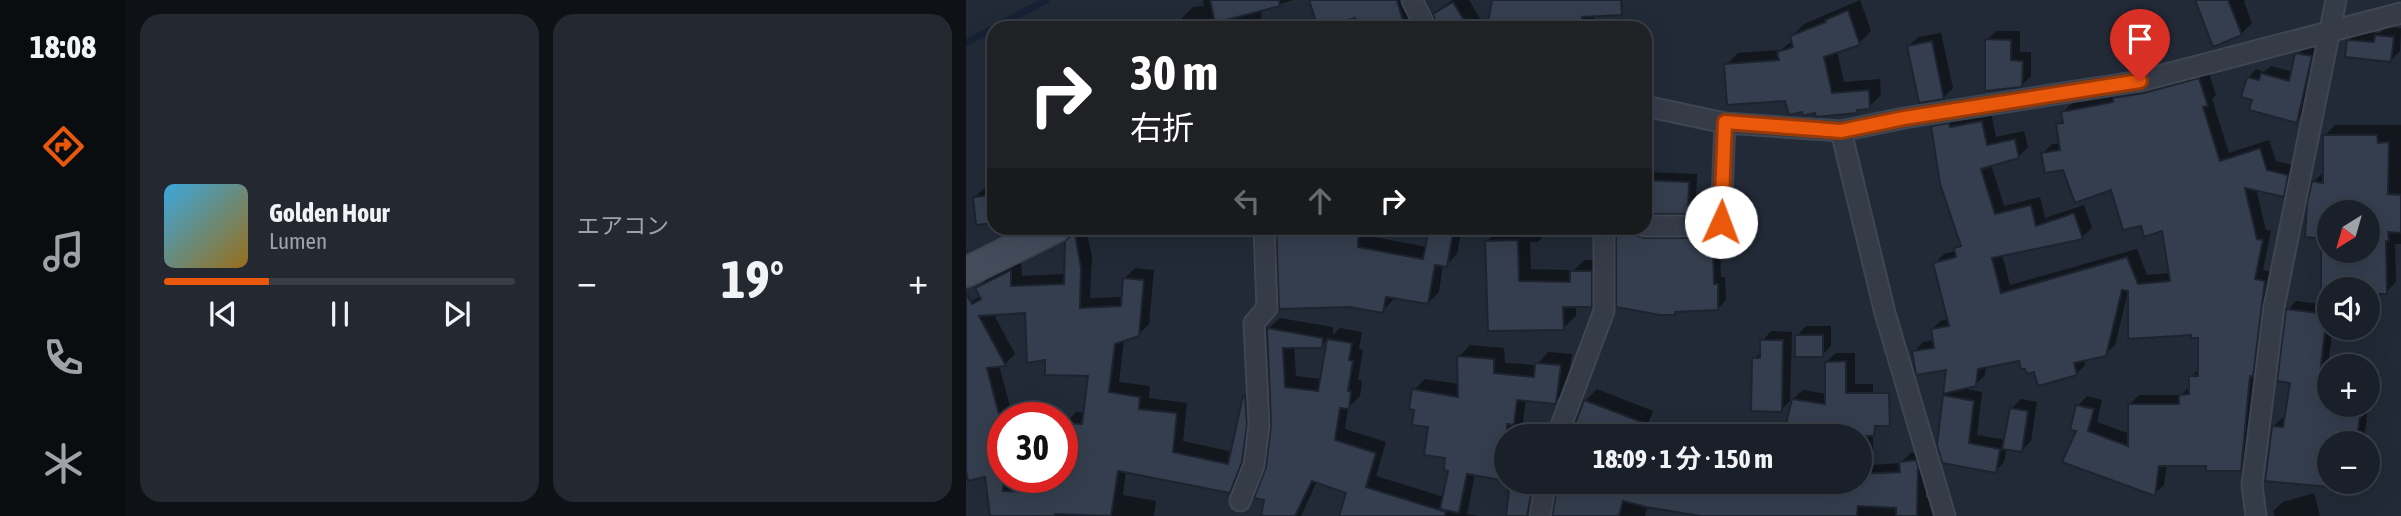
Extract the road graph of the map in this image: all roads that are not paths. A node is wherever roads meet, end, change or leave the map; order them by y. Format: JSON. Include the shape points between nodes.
{"nodes":[{"id":1,"x":1412,"y":0,"type":"edge"},
{"id":2,"x":2336,"y":0,"type":"edge"},
{"id":3,"x":2401,"y":13,"type":"edge"},
{"id":4,"x":1422,"y":21,"type":"edge"},
{"id":5,"x":2329,"y":32,"type":"junction"},
{"id":6,"x":1652,"y":107,"type":"edge"},
{"id":7,"x":1725,"y":122,"type":"junction"},
{"id":8,"x":1841,"y":131,"type":"junction"},
{"id":9,"x":1652,"y":226,"type":"edge"},
{"id":10,"x":1041,"y":235,"type":"edge"},
{"id":11,"x":1265,"y":235,"type":"edge"},
{"id":12,"x":1604,"y":235,"type":"edge"},
{"id":13,"x":966,"y":272,"type":"edge"},
{"id":14,"x":1562,"y":424,"type":"edge"},
{"id":15,"x":1544,"y":494,"type":"edge"},
{"id":16,"x":1240,"y":500,"type":"dead end"},
{"id":17,"x":1540,"y":516,"type":"edge"},
{"id":18,"x":1945,"y":516,"type":"edge"},
{"id":19,"x":2256,"y":516,"type":"edge"}],
"edges":[{"from":1,"to":4,"type":"street"},
{"from":2,"to":5,"type":"street"},
{"from":3,"to":5,"type":"street"},
{"from":5,"to":8,"type":"street","via":[[2140,81]]},
{"from":5,"to":19,"type":"street","via":[[2274,307],[2252,485]]},
{"from":6,"to":7,"type":"street"},
{"from":7,"to":8,"type":"street"},
{"from":7,"to":9,"type":"street","via":[[1721,222]]},
{"from":8,"to":18,"type":"street","via":[[1885,313]]},
{"from":10,"to":13,"type":"street"},
{"from":11,"to":16,"type":"street","via":[[1267,308],[1254,323],[1259,425],[1254,465]]},
{"from":12,"to":14,"type":"street","via":[[1604,311]]},
{"from":15,"to":17,"type":"street"}]}
